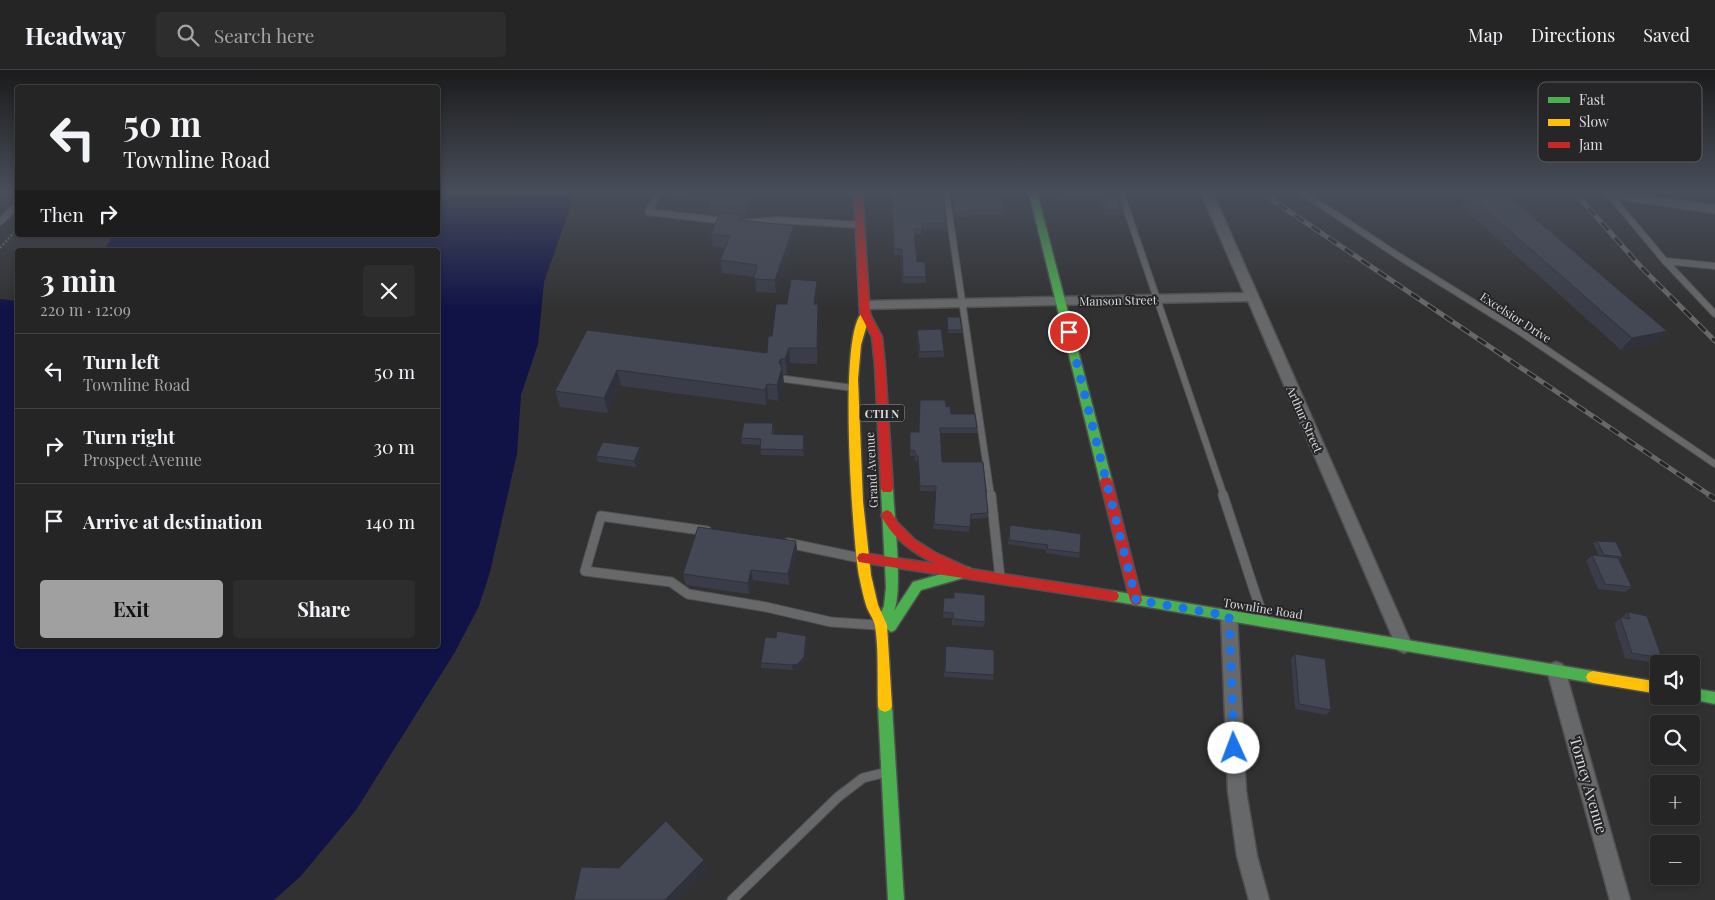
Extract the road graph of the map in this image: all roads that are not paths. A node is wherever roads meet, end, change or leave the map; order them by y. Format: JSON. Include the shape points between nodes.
{"nodes":[{"id":1,"x":860,"y":232,"type":"edge"},
{"id":2,"x":952,"y":232,"type":"edge"},
{"id":3,"x":1043,"y":232,"type":"edge"},
{"id":4,"x":1134,"y":232,"type":"edge"},
{"id":5,"x":1224,"y":232,"type":"edge"},
{"id":6,"x":1362,"y":232,"type":"edge"},
{"id":7,"x":1640,"y":232,"type":"edge"},
{"id":8,"x":1665,"y":261,"type":"junction"},
{"id":9,"x":1715,"y":266,"type":"edge"},
{"id":10,"x":1252,"y":297,"type":"junction"},
{"id":11,"x":1156,"y":299,"type":"junction"},
{"id":12,"x":1061,"y":301,"type":"junction"},
{"id":13,"x":962,"y":303,"type":"junction"},
{"id":14,"x":865,"y":309,"type":"junction"},
{"id":15,"x":1715,"y":314,"type":"edge"},
{"id":16,"x":785,"y":379,"type":"edge"},
{"id":17,"x":854,"y":388,"type":"junction"},
{"id":18,"x":1715,"y":464,"type":"edge"},
{"id":19,"x":888,"y":515,"type":"junction"},
{"id":20,"x":719,"y":533,"type":"edge"},
{"id":21,"x":778,"y":541,"type":"edge"},
{"id":22,"x":863,"y":558,"type":"junction"},
{"id":23,"x":890,"y":562,"type":"junction"},
{"id":24,"x":966,"y":572,"type":"junction"},
{"id":25,"x":1000,"y":578,"type":"junction"},
{"id":26,"x":1136,"y":600,"type":"junction"},
{"id":27,"x":1229,"y":616,"type":"junction"},
{"id":28,"x":1264,"y":622,"type":"junction"},
{"id":29,"x":880,"y":625,"type":"junction"},
{"id":30,"x":881,"y":642,"type":"junction"},
{"id":31,"x":1404,"y":645,"type":"junction"},
{"id":32,"x":1556,"y":670,"type":"junction"},
{"id":33,"x":1650,"y":686,"type":"edge"},
{"id":34,"x":1700,"y":696,"type":"edge"},
{"id":35,"x":1715,"y":698,"type":"edge"},
{"id":36,"x":888,"y":771,"type":"junction"},
{"id":37,"x":732,"y":900,"type":"edge"},
{"id":38,"x":896,"y":900,"type":"edge"},
{"id":39,"x":1259,"y":900,"type":"edge"},
{"id":40,"x":1620,"y":900,"type":"edge"}],
"edges":[{"from":1,"to":14,"type":"main road","name":"Grand Avenue","number":"CTH N"},
{"from":2,"to":13,"type":"lane"},
{"from":3,"to":12,"type":"main road"},
{"from":4,"to":11,"type":"lane"},
{"from":5,"to":10,"type":"street","name":"Arthur Street"},
{"from":6,"to":18,"type":"lane","name":"Excelsior Drive","via":[[1524,334]]},
{"from":7,"to":8,"type":"lane"},
{"from":8,"to":9,"type":"lane"},
{"from":8,"to":15,"type":"lane"},
{"from":10,"to":11,"type":"street","name":"Manson Street"},
{"from":10,"to":31,"type":"street","name":"Arthur Street"},
{"from":11,"to":12,"type":"street","name":"Manson Street"},
{"from":11,"to":28,"type":"lane"},
{"from":12,"to":13,"type":"street","name":"Manson Street"},
{"from":12,"to":26,"type":"main road"},
{"from":13,"to":14,"type":"street","name":"Manson Street"},
{"from":13,"to":25,"type":"lane","via":[[997,538]]},
{"from":14,"to":17,"type":"main road","name":"Grand Avenue","number":"CTH N","via":[[858,338]]},
{"from":14,"to":19,"type":"main road","name":"Grand Avenue","number":"CTH N","via":[[878,342]]},
{"from":16,"to":17,"type":"lane"},
{"from":17,"to":22,"type":"main road","name":"Grand Avenue","number":"CTH N","via":[[857,500]]},
{"from":19,"to":23,"type":"main road","name":"Grand Avenue","number":"CTH N"},
{"from":19,"to":24,"type":"main road","via":[[896,530],[910,544]]},
{"from":20,"to":29,"type":"lane","via":[[601,516],[585,571],[671,582],[688,594],[831,622]]},
{"from":21,"to":22,"type":"lane"},
{"from":22,"to":23,"type":"main road","name":"Townline Road"},
{"from":22,"to":29,"type":"main road","name":"Grand Avenue","via":[[871,601]]},
{"from":23,"to":24,"type":"main road","name":"Townline Road"},
{"from":23,"to":29,"type":"main road","name":"Grand Avenue","number":"CTH N","via":[[891,598]]},
{"from":24,"to":25,"type":"main road","name":"Townline Road"},
{"from":24,"to":30,"type":"main road","via":[[917,586]]},
{"from":25,"to":26,"type":"main road","name":"Townline Road"},
{"from":26,"to":27,"type":"main road","name":"Townline Road"},
{"from":27,"to":28,"type":"main road","name":"Townline Road"},
{"from":27,"to":39,"type":"street","via":[[1236,791],[1247,856]]},
{"from":28,"to":31,"type":"main road","name":"Townline Road"},
{"from":29,"to":30,"type":"main road","name":"Grand Avenue"},
{"from":30,"to":36,"type":"main road","name":"Grand Avenue"},
{"from":31,"to":32,"type":"main road","name":"Townline Road"},
{"from":32,"to":33,"type":"main road","name":"Townline Road"},
{"from":32,"to":40,"type":"street","name":"Torney Avenue"},
{"from":34,"to":35,"type":"main road"},
{"from":36,"to":37,"type":"lane","via":[[862,778],[838,797]]},
{"from":36,"to":38,"type":"main road","name":"Grand Avenue"}]}
